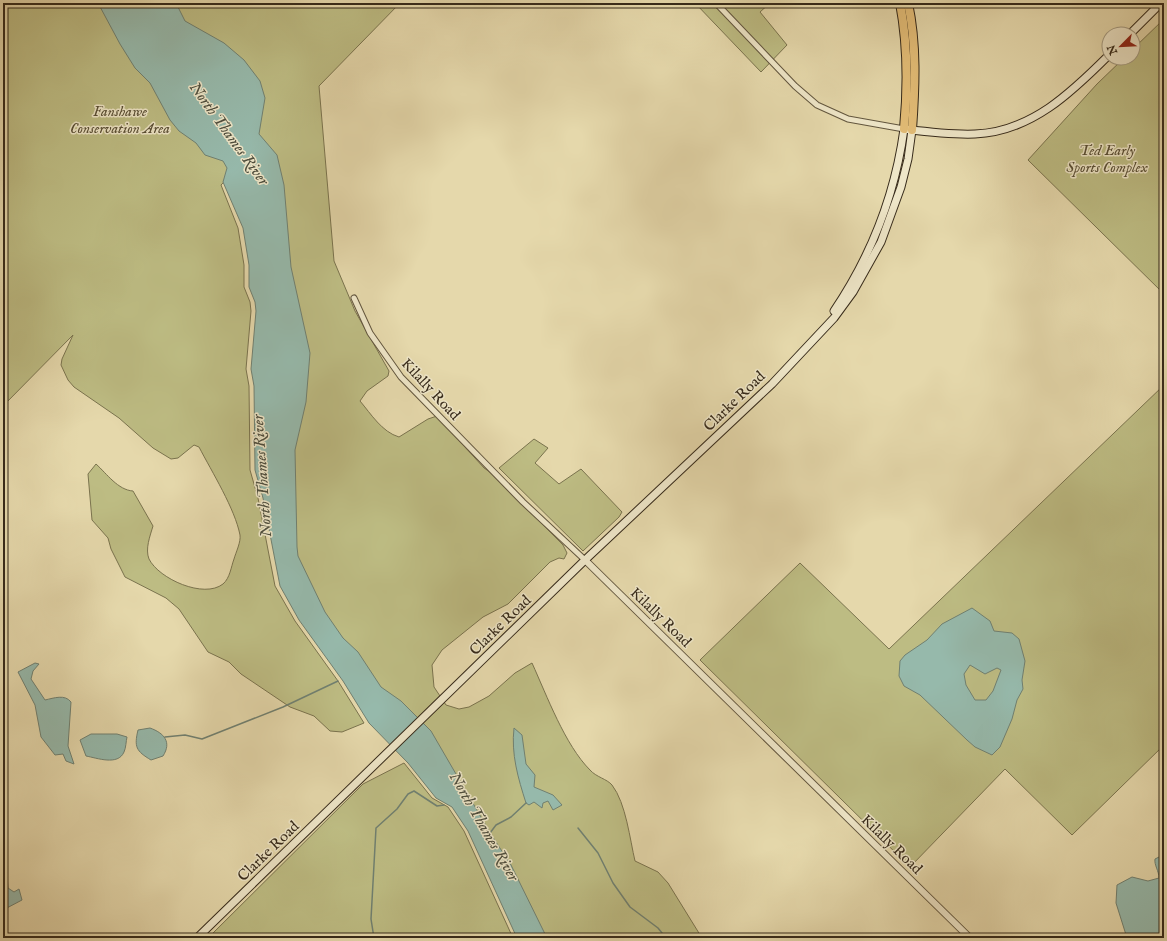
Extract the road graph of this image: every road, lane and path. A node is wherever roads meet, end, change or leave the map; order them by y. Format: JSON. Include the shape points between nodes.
{"nodes":[{"id":1,"x":716,"y":3,"type":"edge"},
{"id":2,"x":900,"y":3,"type":"edge"},
{"id":3,"x":908,"y":3,"type":"edge"},
{"id":4,"x":1161,"y":3,"type":"edge"},
{"id":5,"x":1138,"y":26,"type":"edge"},
{"id":6,"x":1101,"y":63,"type":"edge"},
{"id":7,"x":908,"y":130,"type":"junction"},
{"id":8,"x":354,"y":298,"type":"dead end"},
{"id":9,"x":585,"y":560,"type":"junction"},
{"id":10,"x":197,"y":938,"type":"edge"},
{"id":11,"x":970,"y":938,"type":"edge"}],
"edges":[{"from":1,"to":7,"type":"street","via":[[795,86],[817,104],[848,119]]},
{"from":2,"to":7,"type":"highway","via":[[907,54]]},
{"from":3,"to":7,"type":"highway","via":[[915,56],[915,83]]},
{"from":4,"to":5,"type":"main road"},
{"from":6,"to":7,"type":"main road","via":[[1071,92],[1048,109],[1011,127],[977,134]]},
{"from":7,"to":9,"type":"main road","name":"Clarke Road","via":[[877,230],[848,290],[821,331],[772,384]]},
{"from":8,"to":9,"type":"street","name":"Kilally Road","via":[[370,333],[401,378],[523,502]]},
{"from":9,"to":10,"type":"main road","name":"Clarke Road"},
{"from":9,"to":11,"type":"street","name":"Kilally Road"}]}
